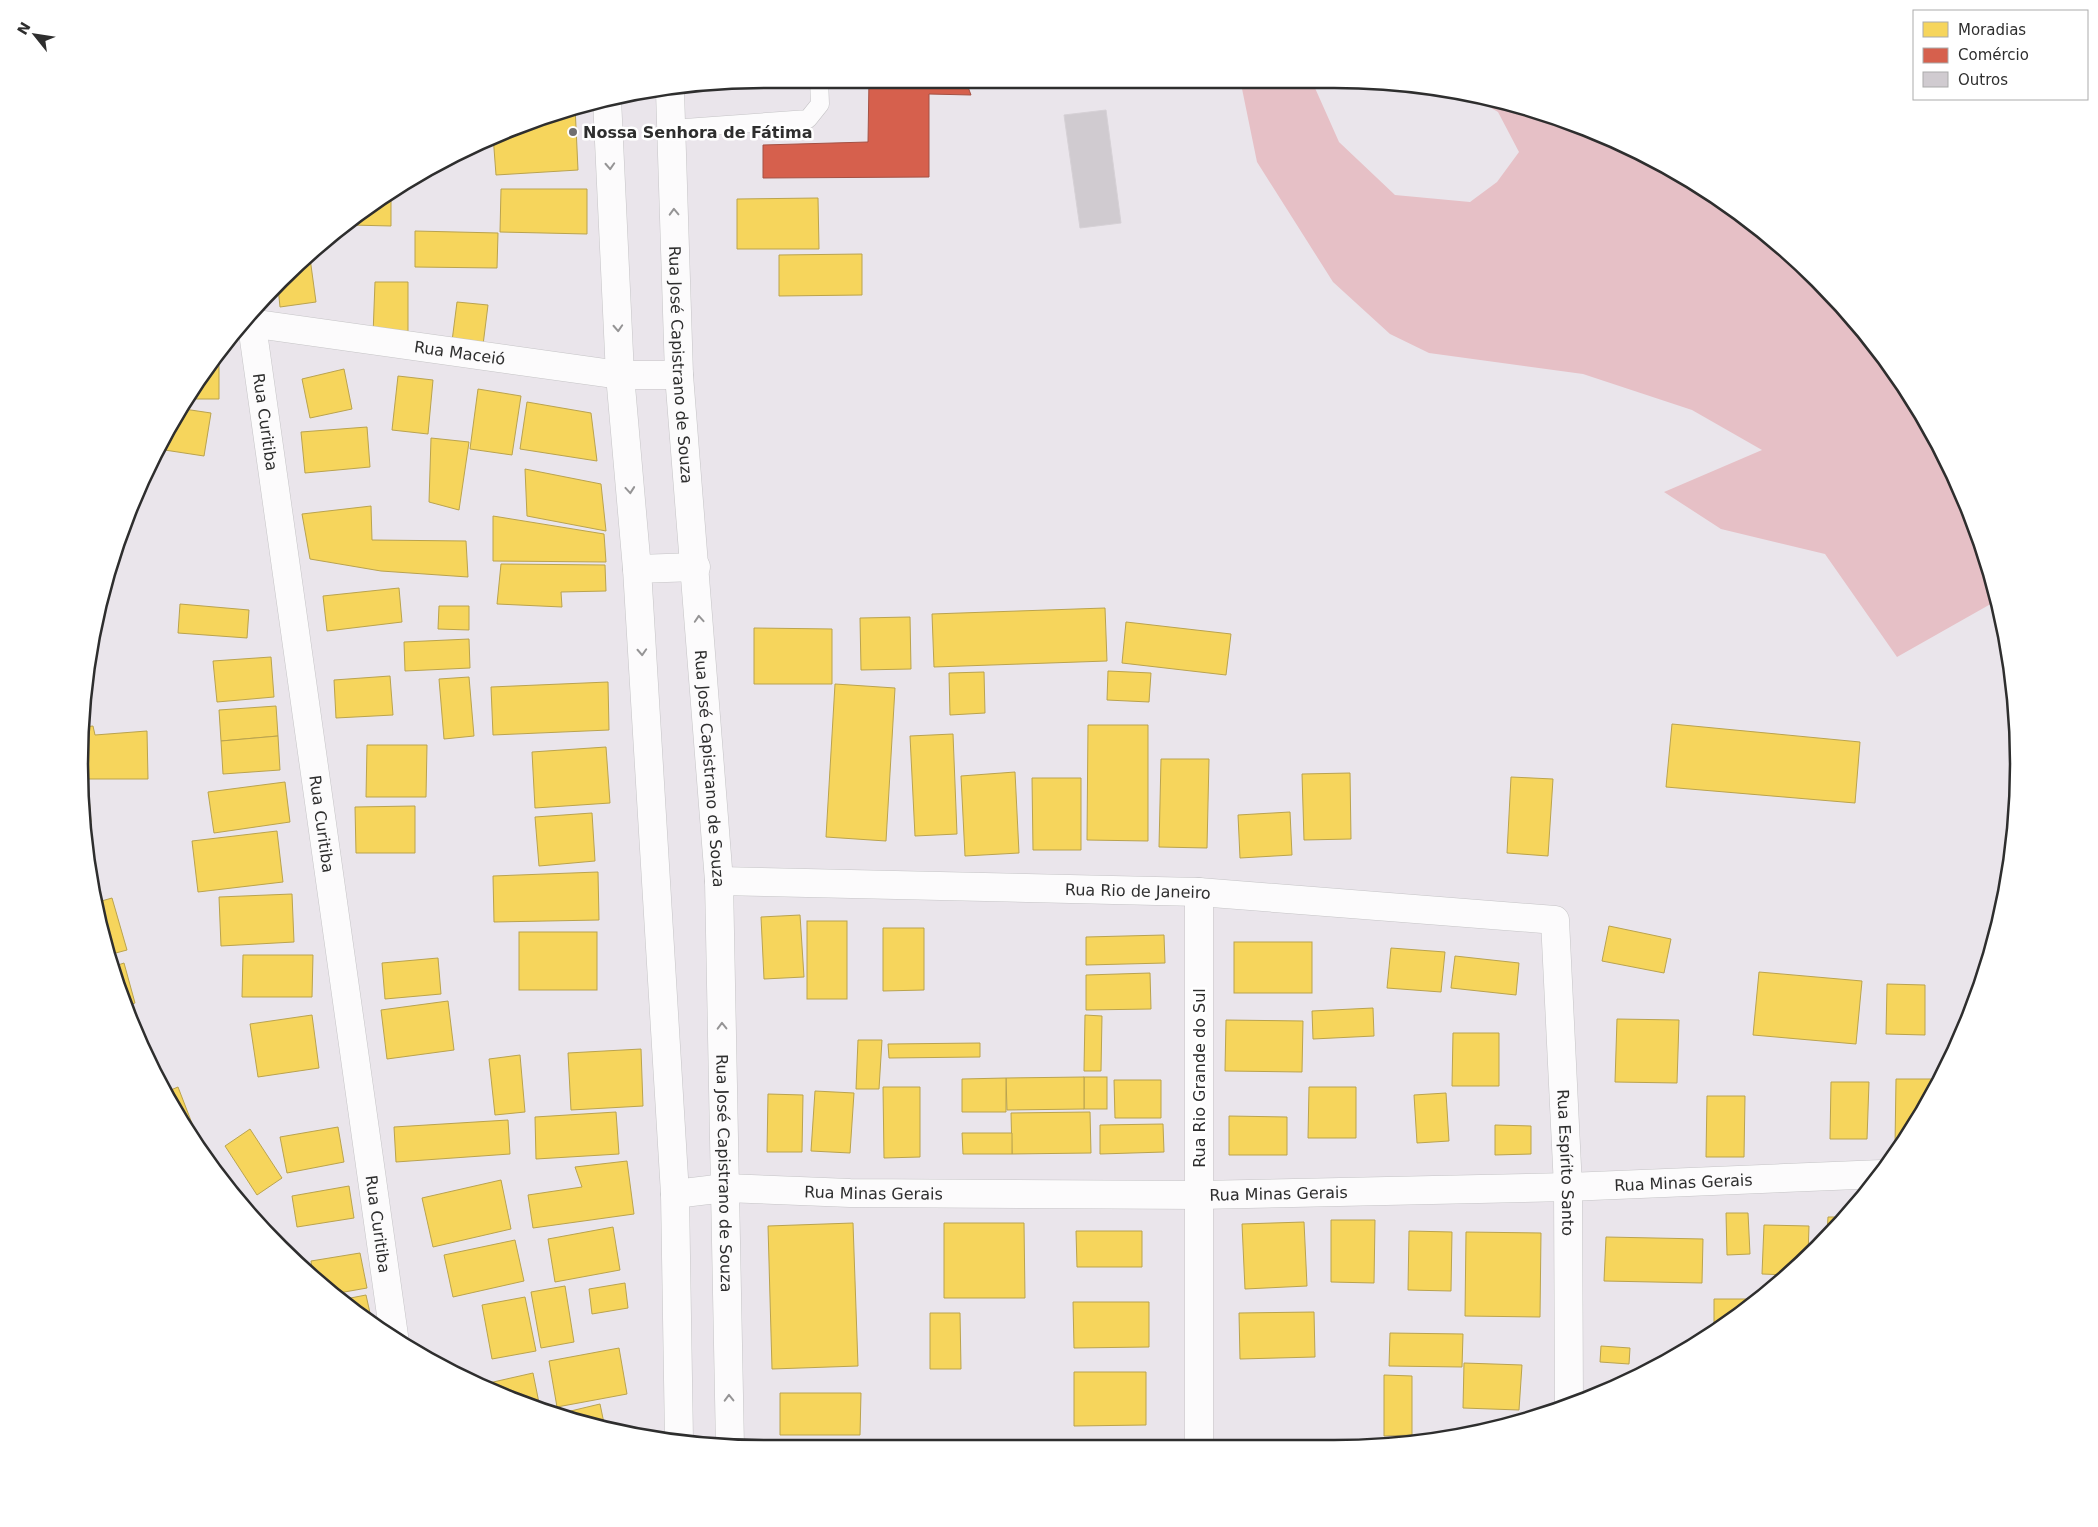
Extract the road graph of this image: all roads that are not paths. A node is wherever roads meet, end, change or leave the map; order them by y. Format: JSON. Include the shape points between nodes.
{"nodes":[{"id":1,"x":819,"y":88,"type":"edge"},
{"id":2,"x":670,"y":94,"type":"edge"},
{"id":3,"x":606,"y":107,"type":"edge"},
{"id":4,"x":671,"y":129,"type":"junction"},
{"id":5,"x":253,"y":320,"type":"edge"},
{"id":6,"x":249,"y":325,"type":"edge"},
{"id":7,"x":679,"y":374,"type":"junction"},
{"id":8,"x":620,"y":375,"type":"junction"},
{"id":9,"x":696,"y":567,"type":"junction"},
{"id":10,"x":637,"y":569,"type":"junction"},
{"id":11,"x":719,"y":881,"type":"junction"},
{"id":12,"x":1199,"y":892,"type":"junction"},
{"id":13,"x":1555,"y":920,"type":"joint"},
{"id":14,"x":1871,"y":1174,"type":"edge"},
{"id":15,"x":1568,"y":1187,"type":"junction"},
{"id":16,"x":725,"y":1188,"type":"junction"},
{"id":17,"x":675,"y":1194,"type":"junction"},
{"id":18,"x":1199,"y":1195,"type":"junction"},
{"id":19,"x":393,"y":1329,"type":"edge"},
{"id":20,"x":1569,"y":1397,"type":"edge"},
{"id":21,"x":679,"y":1434,"type":"edge"},
{"id":22,"x":730,"y":1438,"type":"edge"},
{"id":23,"x":1199,"y":1440,"type":"edge"}],
"edges":[{"from":1,"to":4,"type":"lane","via":[[820,104],[808,119]]},
{"from":2,"to":4,"type":"street","name":"Rua José Capistrano de Souza"},
{"from":3,"to":8,"type":"street","one_way":true},
{"from":7,"to":4,"type":"street","name":"Rua José Capistrano de Souza","one_way":true},
{"from":5,"to":8,"type":"street","name":"Rua Maceió"},
{"from":6,"to":19,"type":"street","name":"Rua Curitiba"},
{"from":7,"to":8,"type":"street","name":"Rua Maceió"},
{"from":7,"to":9,"type":"street","name":"Rua José Capistrano de Souza"},
{"from":8,"to":10,"type":"street","one_way":true},
{"from":9,"to":10,"type":"street"},
{"from":11,"to":9,"type":"street","name":"Rua José Capistrano de Souza","one_way":true},
{"from":10,"to":17,"type":"street","one_way":true},
{"from":11,"to":12,"type":"street","name":"Rua Rio de Janeiro"},
{"from":16,"to":11,"type":"street","name":"Rua José Capistrano de Souza","one_way":true},
{"from":12,"to":13,"type":"street","name":"Rua Rio de Janeiro"},
{"from":12,"to":18,"type":"street","name":"Rua Rio Grande do Sul"},
{"from":13,"to":15,"type":"street","name":"Rua Espírito Santo"},
{"from":14,"to":15,"type":"street","name":"Rua Minas Gerais"},
{"from":15,"to":18,"type":"street","name":"Rua Minas Gerais"},
{"from":15,"to":20,"type":"street","name":"Rua Espírito Santo"},
{"from":16,"to":17,"type":"street","name":"Rua Minas Gerais"},
{"from":16,"to":18,"type":"street","name":"Rua Minas Gerais","via":[[850,1193]]},
{"from":22,"to":16,"type":"street","name":"Rua José Capistrano de Souza","one_way":true},
{"from":17,"to":21,"type":"street"},
{"from":18,"to":23,"type":"street","name":"Rua Rio Grande do Sul"}]}
